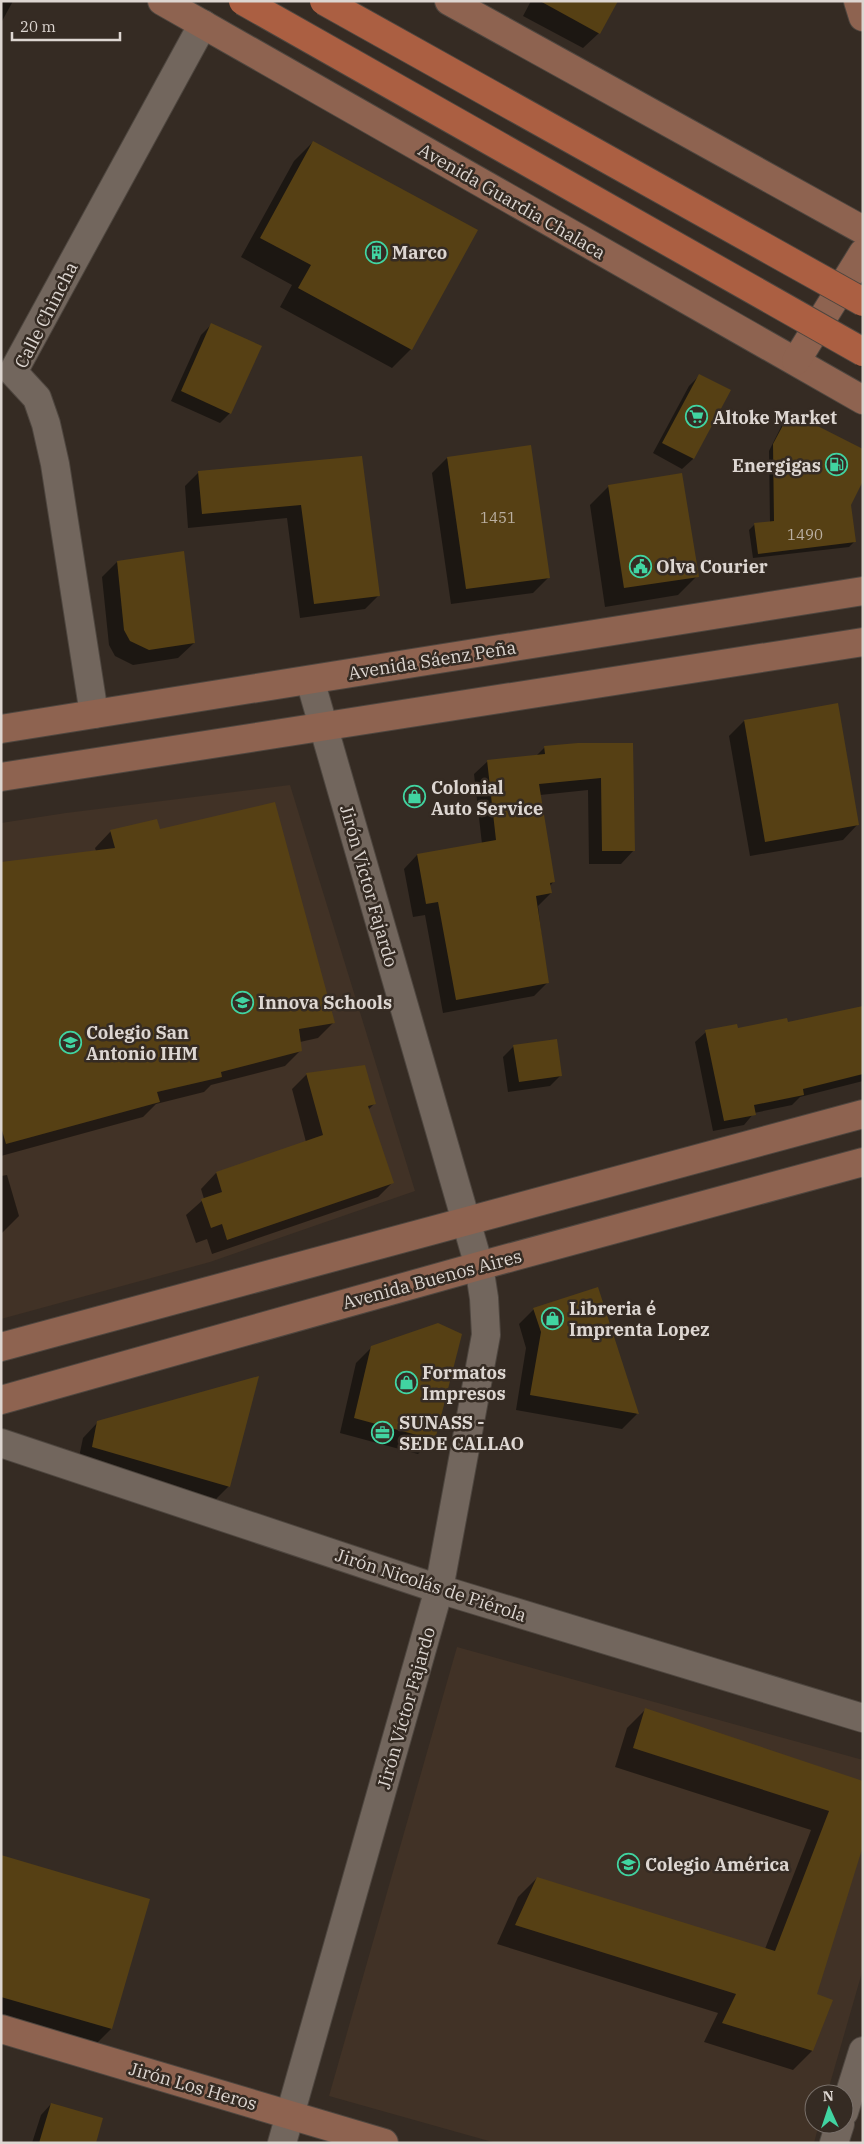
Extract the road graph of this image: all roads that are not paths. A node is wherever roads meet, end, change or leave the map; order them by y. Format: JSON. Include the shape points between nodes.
{"nodes":[{"id":1,"x":162,"y":1,"type":"edge"},
{"id":2,"x":243,"y":1,"type":"edge"},
{"id":3,"x":324,"y":1,"type":"edge"},
{"id":4,"x":449,"y":1,"type":"edge"},
{"id":5,"x":858,"y":1,"type":"edge"},
{"id":6,"x":863,"y":17,"type":"edge"},
{"id":7,"x":203,"y":24,"type":"junction"},
{"id":8,"x":863,"y":230,"type":"edge"},
{"id":9,"x":863,"y":253,"type":"edge"},
{"id":10,"x":863,"y":302,"type":"edge"},
{"id":11,"x":863,"y":352,"type":"edge"},
{"id":12,"x":796,"y":362,"type":"junction"},
{"id":13,"x":7,"y":369,"type":"edge"},
{"id":14,"x":863,"y":400,"type":"edge"},
{"id":15,"x":863,"y":591,"type":"edge"},
{"id":16,"x":863,"y":642,"type":"edge"},
{"id":17,"x":310,"y":680,"type":"junction"},
{"id":18,"x":94,"y":714,"type":"junction"},
{"id":19,"x":323,"y":726,"type":"junction"},
{"id":20,"x":1,"y":729,"type":"edge"},
{"id":21,"x":1,"y":777,"type":"edge"},
{"id":22,"x":863,"y":1114,"type":"edge"},
{"id":23,"x":863,"y":1162,"type":"edge"},
{"id":24,"x":466,"y":1223,"type":"junction"},
{"id":25,"x":479,"y":1266,"type":"junction"},
{"id":26,"x":1,"y":1347,"type":"edge"},
{"id":27,"x":1,"y":1400,"type":"edge"},
{"id":28,"x":1,"y":1443,"type":"edge"},
{"id":29,"x":440,"y":1589,"type":"junction"},
{"id":30,"x":863,"y":1718,"type":"edge"},
{"id":31,"x":1,"y":2029,"type":"edge"},
{"id":32,"x":863,"y":2051,"type":"edge"},
{"id":33,"x":853,"y":2084,"type":"edge"},
{"id":34,"x":290,"y":2115,"type":"junction"},
{"id":35,"x":282,"y":2143,"type":"edge"},
{"id":36,"x":384,"y":2143,"type":"edge"}],
"edges":[{"from":1,"to":7,"type":"main road","name":"Avenida Guardia Chalaca"},
{"from":2,"to":11,"type":"main road","bridge":true},
{"from":3,"to":10,"type":"main road","bridge":true},
{"from":4,"to":8,"type":"main road"},
{"from":5,"to":6,"type":"main road"},
{"from":7,"to":12,"type":"main road","name":"Avenida Guardia Chalaca"},
{"from":7,"to":13,"type":"street","name":"Calle Chincha"},
{"from":9,"to":12,"type":"main road"},
{"from":12,"to":14,"type":"main road","name":"Avenida Guardia Chalaca"},
{"from":13,"to":18,"type":"street","name":"Calle Chincha","via":[[37,398],[46,424]]},
{"from":15,"to":17,"type":"main road","name":"Avenida Sáenz Peña"},
{"from":16,"to":19,"type":"main road"},
{"from":17,"to":18,"type":"main road","name":"Avenida Sáenz Peña"},
{"from":17,"to":19,"type":"street","name":"Jirón Victor Fajardo"},
{"from":18,"to":20,"type":"main road","name":"Avenida Sáenz Peña"},
{"from":19,"to":21,"type":"main road"},
{"from":19,"to":24,"type":"street","name":"Jirón Victor Fajardo"},
{"from":22,"to":24,"type":"main road"},
{"from":23,"to":25,"type":"main road","name":"Avenida Buenos Aires"},
{"from":24,"to":25,"type":"street","name":"Jirón Victor Fajardo"},
{"from":24,"to":26,"type":"main road"},
{"from":25,"to":27,"type":"main road","name":"Avenida Buenos Aires"},
{"from":25,"to":29,"type":"street","name":"Jirón Víctor Fajardo","via":[[486,1335]]},
{"from":28,"to":29,"type":"street","name":"Jirón Nicolás de Piérola"},
{"from":29,"to":30,"type":"street","name":"Jirón Nicolás de Piérola"},
{"from":29,"to":34,"type":"street","name":"Jirón Víctor Fajardo"},
{"from":31,"to":34,"type":"main road","name":"Jirón Los Heros"},
{"from":32,"to":33,"type":"street"},
{"from":34,"to":35,"type":"street","name":"Jirón Víctor Fajardo"},
{"from":34,"to":36,"type":"main road","name":"Jirón Los Heros"}]}
